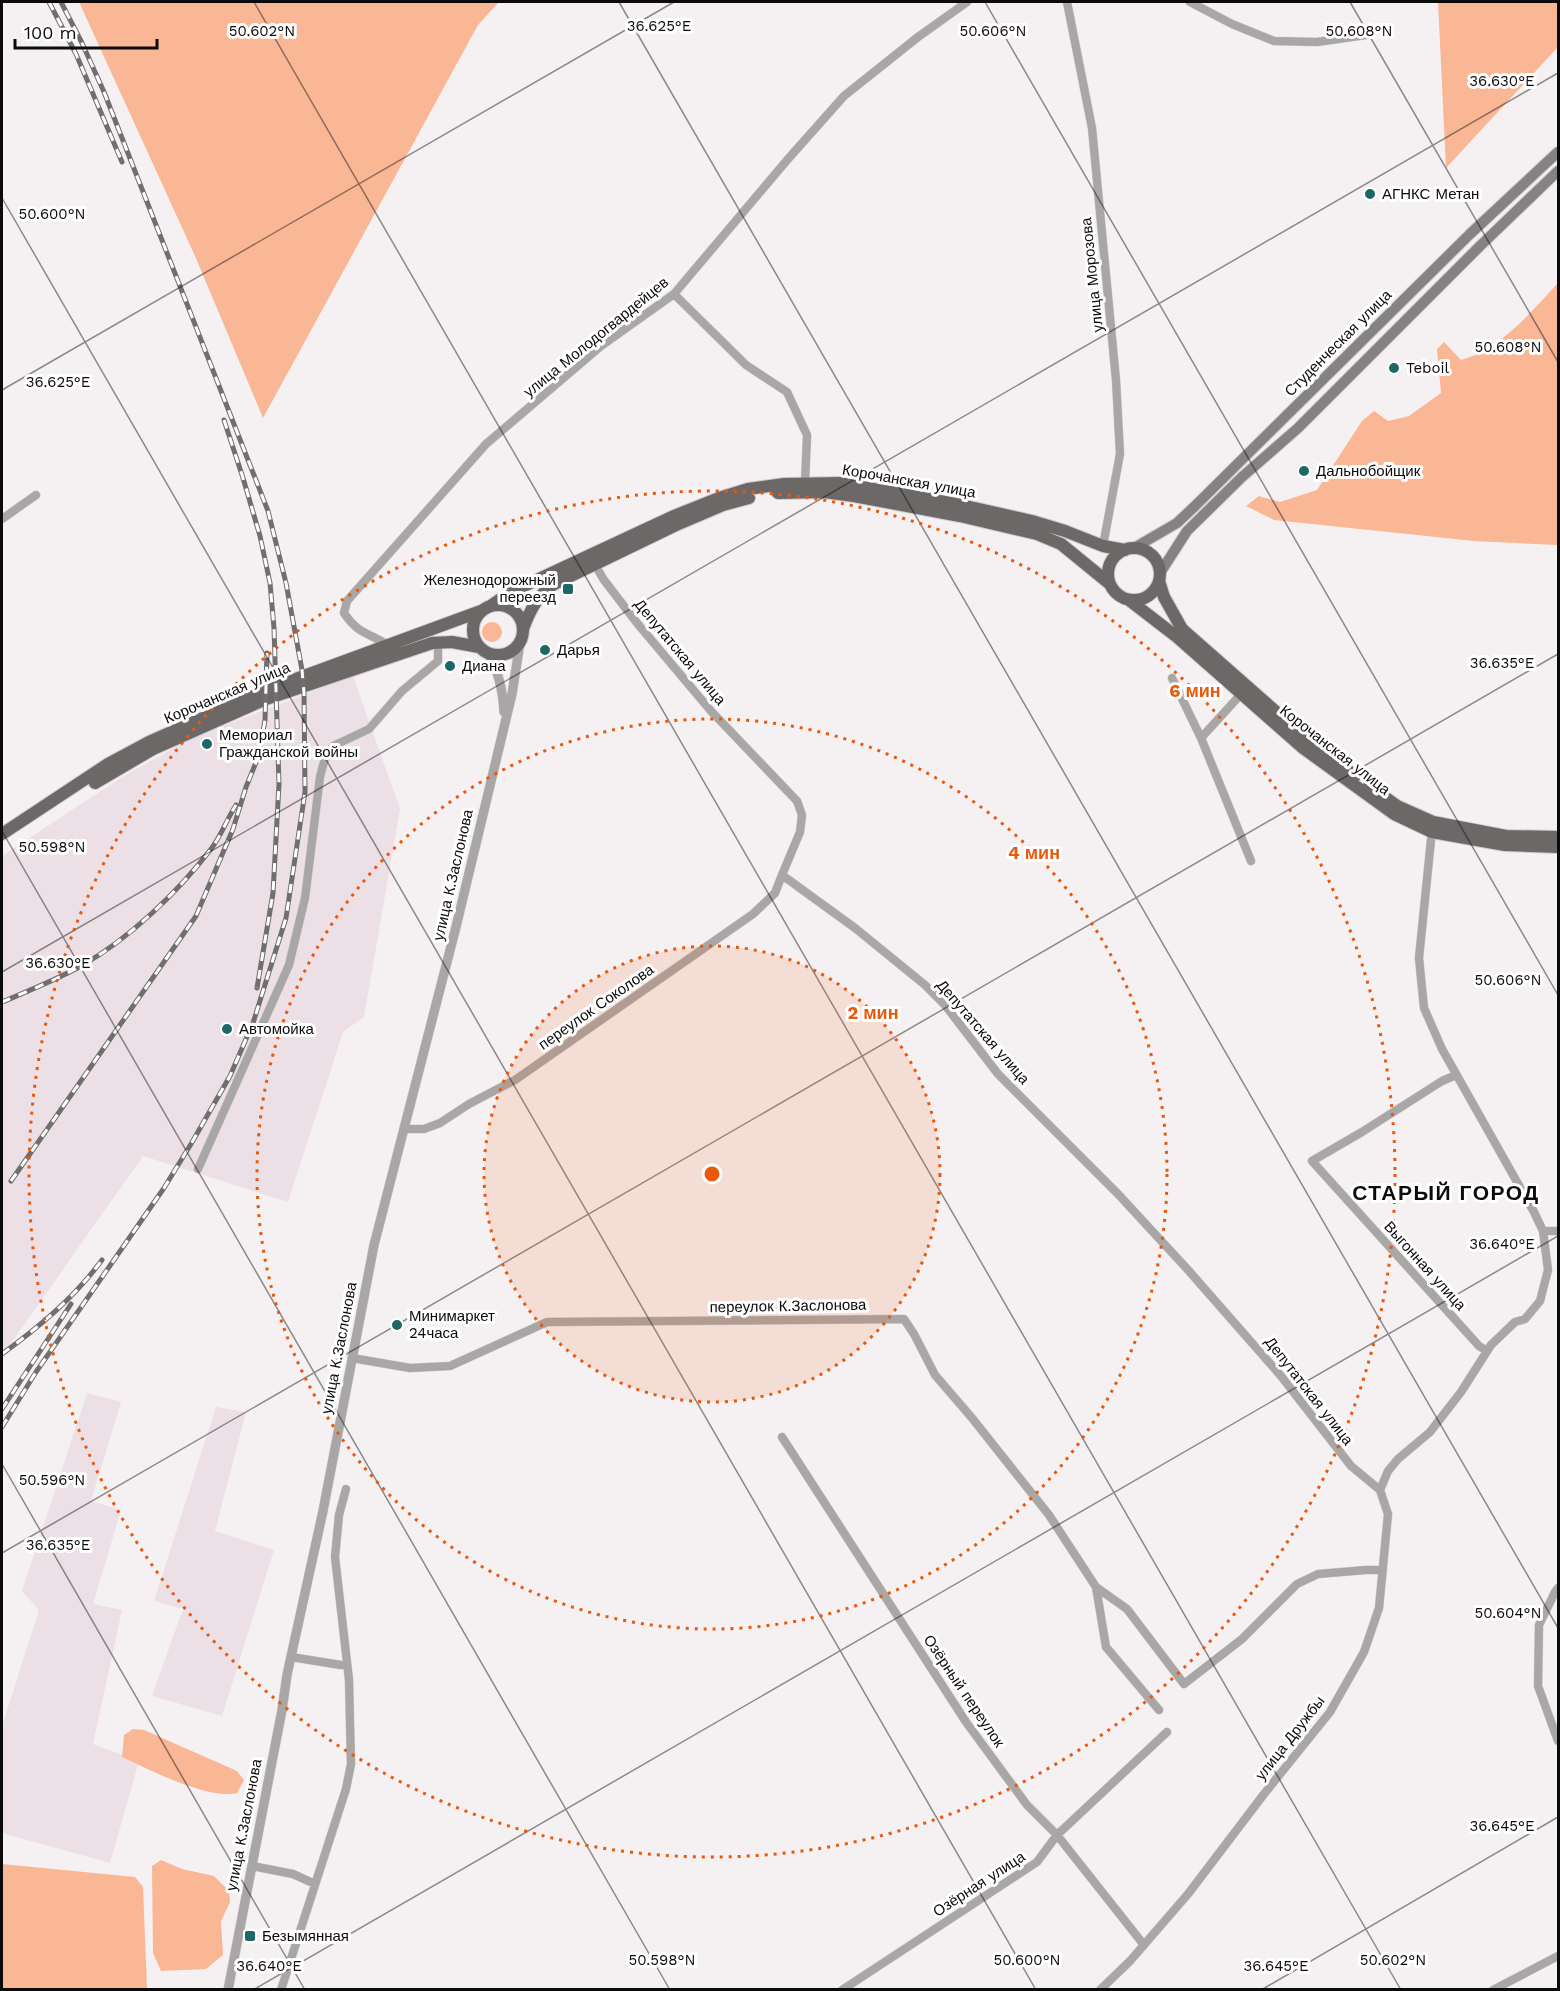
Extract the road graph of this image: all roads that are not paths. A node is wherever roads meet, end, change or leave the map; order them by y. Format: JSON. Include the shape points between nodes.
{"nodes":[{"id":1,"x":967,"y":2,"type":"edge"},
{"id":2,"x":1067,"y":2,"type":"edge"},
{"id":3,"x":1190,"y":2,"type":"edge"},
{"id":4,"x":1366,"y":35,"type":"dead end"},
{"id":5,"x":1558,"y":152,"type":"edge"},
{"id":6,"x":1558,"y":171,"type":"edge"},
{"id":7,"x":675,"y":294,"type":"junction"},
{"id":8,"x":805,"y":483,"type":"junction"},
{"id":9,"x":36,"y":495,"type":"dead end"},
{"id":10,"x":2,"y":519,"type":"edge"},
{"id":11,"x":1103,"y":546,"type":"junction"},
{"id":12,"x":1129,"y":549,"type":"junction"},
{"id":13,"x":595,"y":565,"type":"junction"},
{"id":14,"x":1159,"y":577,"type":"junction"},
{"id":15,"x":1110,"y":584,"type":"junction"},
{"id":16,"x":1128,"y":600,"type":"junction"},
{"id":17,"x":492,"y":605,"type":"junction"},
{"id":18,"x":481,"y":611,"type":"junction"},
{"id":19,"x":523,"y":628,"type":"junction"},
{"id":20,"x":438,"y":642,"type":"junction"},
{"id":21,"x":520,"y":643,"type":"junction"},
{"id":22,"x":390,"y":646,"type":"junction"},
{"id":23,"x":483,"y":650,"type":"junction"},
{"id":24,"x":1172,"y":678,"type":"dead end"},
{"id":25,"x":1242,"y":693,"type":"junction"},
{"id":26,"x":505,"y":718,"type":"junction"},
{"id":27,"x":1201,"y":738,"type":"junction"},
{"id":28,"x":1432,"y":827,"type":"junction"},
{"id":29,"x":2,"y":834,"type":"edge"},
{"id":30,"x":1558,"y":837,"type":"edge"},
{"id":31,"x":2,"y":844,"type":"edge"},
{"id":32,"x":1558,"y":847,"type":"edge"},
{"id":33,"x":1251,"y":861,"type":"dead end"},
{"id":34,"x":782,"y":875,"type":"junction"},
{"id":35,"x":1456,"y":1075,"type":"junction"},
{"id":36,"x":404,"y":1129,"type":"junction"},
{"id":37,"x":198,"y":1169,"type":"dead end"},
{"id":38,"x":1543,"y":1231,"type":"junction"},
{"id":39,"x":1558,"y":1231,"type":"edge"},
{"id":40,"x":1487,"y":1351,"type":"junction"},
{"id":41,"x":352,"y":1358,"type":"junction"},
{"id":42,"x":782,"y":1437,"type":"dead end"},
{"id":43,"x":346,"y":1489,"type":"dead end"},
{"id":44,"x":1380,"y":1490,"type":"junction"},
{"id":45,"x":323,"y":1511,"type":"junction"},
{"id":46,"x":339,"y":1515,"type":"junction"},
{"id":47,"x":1382,"y":1570,"type":"junction"},
{"id":48,"x":1096,"y":1587,"type":"junction"},
{"id":49,"x":1558,"y":1588,"type":"edge"},
{"id":50,"x":291,"y":1657,"type":"junction"},
{"id":51,"x":341,"y":1665,"type":"dead end"},
{"id":52,"x":1159,"y":1710,"type":"dead end"},
{"id":53,"x":1167,"y":1732,"type":"dead end"},
{"id":54,"x":1558,"y":1741,"type":"edge"},
{"id":55,"x":1057,"y":1835,"type":"junction"},
{"id":56,"x":252,"y":1866,"type":"junction"},
{"id":57,"x":315,"y":1884,"type":"junction"},
{"id":58,"x":1144,"y":1945,"type":"junction"},
{"id":59,"x":1558,"y":1956,"type":"edge"},
{"id":60,"x":228,"y":1989,"type":"edge"},
{"id":61,"x":281,"y":1989,"type":"edge"},
{"id":62,"x":842,"y":1989,"type":"edge"},
{"id":63,"x":1100,"y":1989,"type":"edge"},
{"id":64,"x":1493,"y":1989,"type":"edge"}],
"edges":[{"from":1,"to":7,"type":"street","name":"улица Молодогвардейцев","via":[[844,96]]},
{"from":2,"to":11,"type":"street","name":"улица Морозова","via":[[1092,128],[1116,380],[1120,454]]},
{"from":3,"to":4,"type":"street","via":[[1274,42],[1317,42]]},
{"from":5,"to":12,"type":"main road","name":"Студенческая улица","via":[[1195,506],[1169,528]]},
{"from":6,"to":14,"type":"main road","via":[[1298,428],[1187,531]]},
{"from":7,"to":8,"type":"street","via":[[746,365],[787,392],[807,435]]},
{"from":7,"to":22,"type":"street","name":"улица Молодогвардейцев","via":[[602,346],[486,444],[347,601],[344,613],[362,633]]},
{"from":8,"to":11,"type":"main road","name":"Корочанская улица","via":[[849,484],[961,505],[1050,526]]},
{"from":8,"to":17,"type":"main road","name":"Корочанская улица","via":[[748,489],[719,498],[511,592]]},
{"from":9,"to":10,"type":"street"},
{"from":11,"to":12,"type":"main road","name":"Корочанская улица"},
{"from":12,"to":14,"type":"main road","via":[[1141,549],[1154,558]]},
{"from":12,"to":15,"type":"main road","via":[[1118,554],[1109,567]]},
{"from":13,"to":15,"type":"main road","name":"Корочанская улица","via":[[723,505],[785,492],[824,492],[1037,534],[1061,544]]},
{"from":13,"to":19,"type":"main road","name":"Корочанская улица","via":[[547,589]]},
{"from":13,"to":34,"type":"street","name":"Депутатская улица","via":[[637,623],[711,711],[797,801],[802,815],[800,832]]},
{"from":14,"to":16,"type":"main road","via":[[1151,594]]},
{"from":14,"to":28,"type":"main road","name":"Корочанская улица","via":[[1164,597],[1182,629],[1309,741]]},
{"from":15,"to":16,"type":"main road"},
{"from":16,"to":25,"type":"main road","name":"Корочанская улица"},
{"from":17,"to":18,"type":"main road"},
{"from":17,"to":19,"type":"main road","via":[[513,610]]},
{"from":18,"to":22,"type":"main road","name":"Корочанская улица"},
{"from":18,"to":23,"type":"main road","via":[[472,629]]},
{"from":19,"to":21,"type":"main road"},
{"from":20,"to":23,"type":"main road","name":"Корочанская улица"},
{"from":20,"to":31,"type":"main road","name":"Корочанская улица","via":[[276,695],[153,749]]},
{"from":20,"to":37,"type":"street","via":[[438,661],[402,691],[369,729],[333,746],[325,758],[305,898],[289,965]]},
{"from":21,"to":23,"type":"main road","via":[[506,654],[495,656]]},
{"from":21,"to":26,"type":"street","name":"улица К.Заслонова"},
{"from":22,"to":29,"type":"main road","name":"Корочанская улица","via":[[266,690],[148,742]]},
{"from":23,"to":26,"type":"street","name":"улица К.Заслонова","via":[[499,676]]},
{"from":24,"to":27,"type":"street"},
{"from":25,"to":27,"type":"street"},
{"from":25,"to":28,"type":"main road","name":"Корочанская улица","via":[[1303,747],[1394,814]]},
{"from":26,"to":36,"type":"street","name":"улица К.Заслонова"},
{"from":27,"to":33,"type":"street"},
{"from":28,"to":30,"type":"main road","name":"Корочанская улица","via":[[1506,836]]},
{"from":28,"to":32,"type":"main road","name":"Корочанская улица","via":[[1505,845]]},
{"from":28,"to":35,"type":"street","via":[[1419,958],[1424,1008]]},
{"from":34,"to":36,"type":"street","name":"переулок Соколова","via":[[776,893],[753,914],[515,1080],[440,1124]]},
{"from":34,"to":44,"type":"street","name":"Депутатская улица","via":[[872,941],[945,1005],[998,1074],[1189,1271],[1275,1368],[1351,1466]]},
{"from":35,"to":38,"type":"street"},
{"from":35,"to":40,"type":"street","name":"Выгонная улица","via":[[1312,1161]]},
{"from":36,"to":41,"type":"street","name":"улица К.Заслонова","via":[[374,1245]]},
{"from":38,"to":39,"type":"street"},
{"from":38,"to":40,"type":"street","via":[[1548,1270],[1540,1301]]},
{"from":40,"to":44,"type":"street","via":[[1430,1432],[1388,1471]]},
{"from":41,"to":45,"type":"street","name":"улица К.Заслонова"},
{"from":41,"to":48,"type":"street","name":"переулок К.Заслонова","via":[[410,1368],[450,1366],[547,1322],[904,1319],[934,1375],[1049,1515]]},
{"from":42,"to":55,"type":"street","name":"Озёрный переулок","via":[[966,1722],[1027,1804]]},
{"from":43,"to":46,"type":"street"},
{"from":44,"to":47,"type":"street","name":"улица Дружбы","via":[[1388,1514]]},
{"from":45,"to":46,"type":"street"},
{"from":45,"to":50,"type":"street","name":"улица К.Заслонова"},
{"from":46,"to":57,"type":"street","via":[[335,1557],[349,1680],[351,1764]]},
{"from":47,"to":48,"type":"street","name":"переулок К.Заслонова","via":[[1318,1574],[1297,1584],[1242,1639],[1184,1684],[1127,1609]]},
{"from":47,"to":58,"type":"street","name":"улица Дружбы","via":[[1379,1608],[1364,1652],[1330,1712]]},
{"from":48,"to":52,"type":"street","name":"переулок К.Заслонова","via":[[1106,1647]]},
{"from":49,"to":54,"type":"street","via":[[1539,1625],[1538,1676]]},
{"from":50,"to":51,"type":"street"},
{"from":50,"to":56,"type":"street","name":"улица К.Заслонова"},
{"from":53,"to":55,"type":"street","name":"Озёрная улица"},
{"from":55,"to":58,"type":"street","name":"Озёрный переулок"},
{"from":55,"to":62,"type":"street","name":"Озёрная улица","via":[[1037,1862]]},
{"from":56,"to":57,"type":"street","via":[[293,1874]]},
{"from":56,"to":60,"type":"street","name":"улица К.Заслонова"},
{"from":57,"to":61,"type":"street"},
{"from":58,"to":63,"type":"street","name":"улица Дружбы"},
{"from":59,"to":64,"type":"street"}]}
